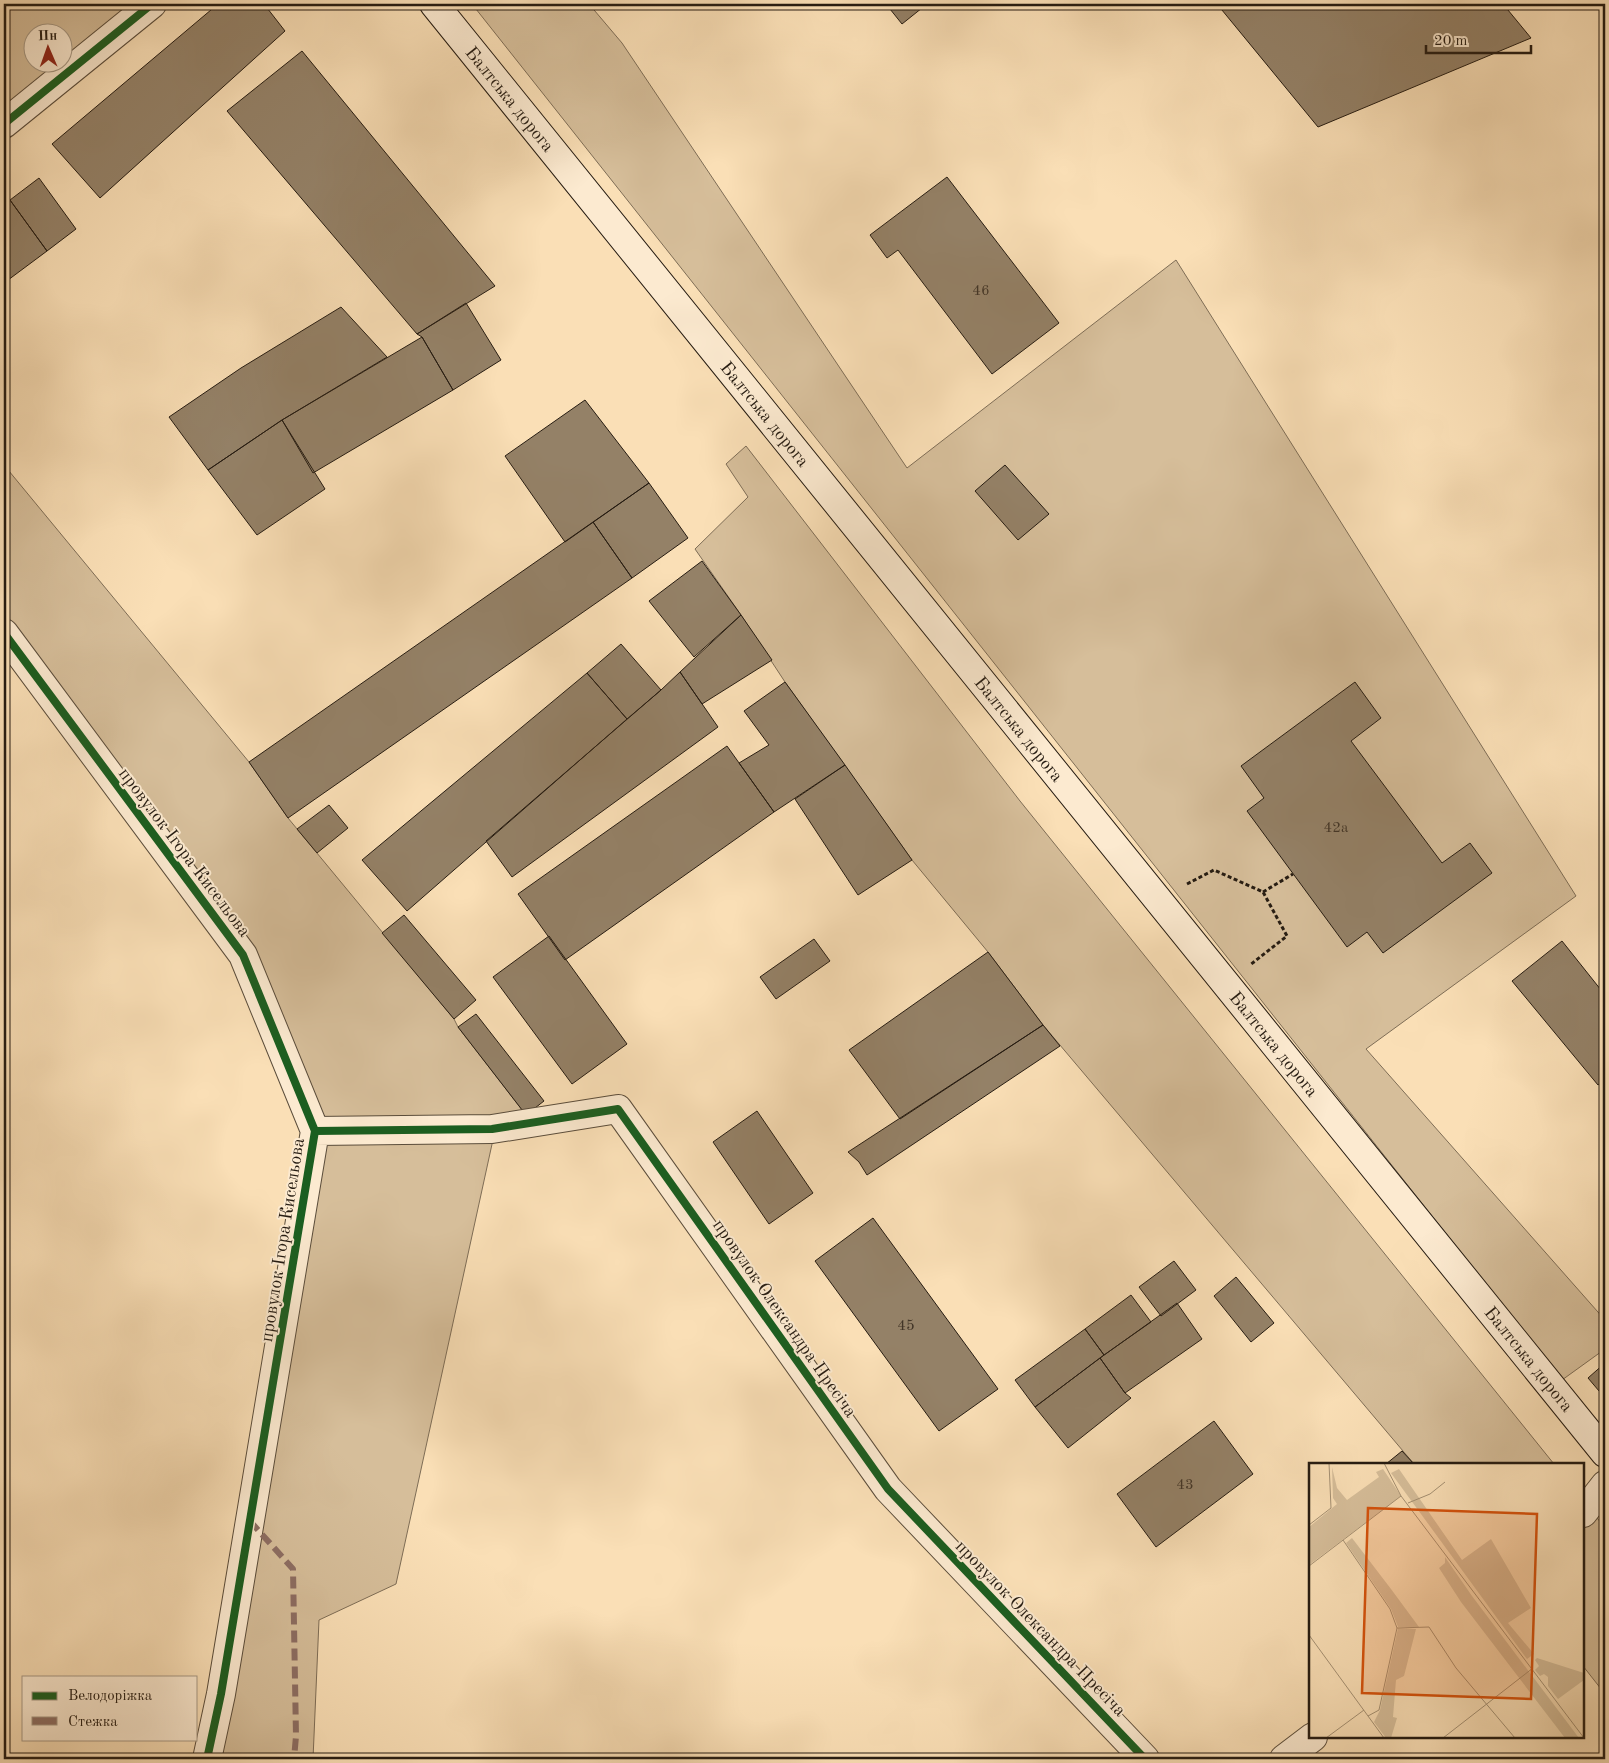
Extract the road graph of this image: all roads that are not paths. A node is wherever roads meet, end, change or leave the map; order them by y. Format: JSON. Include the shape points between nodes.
{"nodes":[{"id":1,"x":152,"y":4,"type":"edge"},
{"id":2,"x":434,"y":4,"type":"edge"},
{"id":3,"x":4,"y":124,"type":"edge"},
{"id":4,"x":4,"y":632,"type":"edge"},
{"id":5,"x":315,"y":1131,"type":"junction"},
{"id":6,"x":1605,"y":1453,"type":"edge"},
{"id":7,"x":1605,"y":1485,"type":"edge"},
{"id":8,"x":1584,"y":1512,"type":"edge"},
{"id":9,"x":1312,"y":1738,"type":"edge"},
{"id":10,"x":207,"y":1759,"type":"edge"},
{"id":11,"x":1145,"y":1759,"type":"edge"},
{"id":12,"x":1284,"y":1759,"type":"edge"}],
"edges":[{"from":1,"to":3,"type":"street"},
{"from":2,"to":6,"type":"street","name":"Балтська дорога"},
{"from":4,"to":5,"type":"street","name":"провулок Ігора Кисельова","via":[[243,955]]},
{"from":5,"to":10,"type":"street","name":"провулок Ігора Кисельова","via":[[221,1694]]},
{"from":5,"to":11,"type":"street","name":"провулок Олександра Пресіча","via":[[492,1129],[618,1109],[888,1489]]},
{"from":7,"to":8,"type":"street"},
{"from":9,"to":12,"type":"street"}]}
